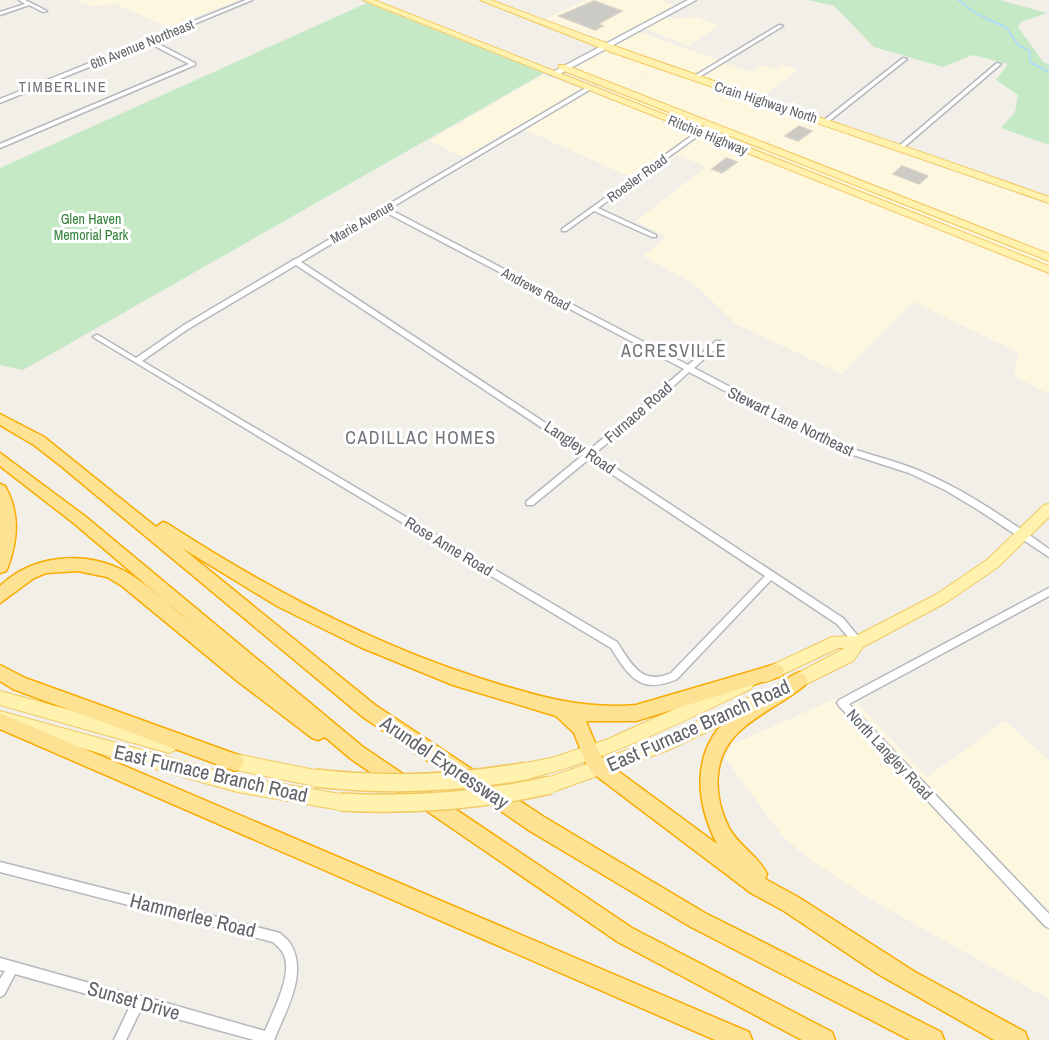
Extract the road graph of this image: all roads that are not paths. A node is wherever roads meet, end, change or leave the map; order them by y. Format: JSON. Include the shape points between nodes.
{"nodes":[{"id":1,"x":21,"y":0,"type":"edge"},
{"id":2,"x":250,"y":0,"type":"edge"},
{"id":3,"x":367,"y":0,"type":"edge"},
{"id":4,"x":391,"y":0,"type":"edge"},
{"id":5,"x":484,"y":0,"type":"edge"},
{"id":6,"x":693,"y":0,"type":"edge"},
{"id":7,"x":29,"y":4,"type":"junction"},
{"id":8,"x":45,"y":11,"type":"dead end"},
{"id":9,"x":0,"y":14,"type":"edge"},
{"id":10,"x":781,"y":26,"type":"dead end"},
{"id":11,"x":149,"y":41,"type":"junction"},
{"id":12,"x":603,"y":46,"type":"junction"},
{"id":13,"x":905,"y":60,"type":"dead end"},
{"id":14,"x":999,"y":64,"type":"dead end"},
{"id":15,"x":564,"y":68,"type":"junction"},
{"id":16,"x":553,"y":74,"type":"junction"},
{"id":17,"x":694,"y":78,"type":"junction"},
{"id":18,"x":589,"y":88,"type":"junction"},
{"id":19,"x":0,"y":101,"type":"edge"},
{"id":20,"x":825,"y":121,"type":"junction"},
{"id":21,"x":710,"y":125,"type":"junction"},
{"id":22,"x":700,"y":132,"type":"junction"},
{"id":23,"x":0,"y":146,"type":"edge"},
{"id":24,"x":901,"y":147,"type":"junction"},
{"id":25,"x":1049,"y":200,"type":"edge"},
{"id":26,"x":594,"y":208,"type":"junction"},
{"id":27,"x":384,"y":209,"type":"junction"},
{"id":28,"x":564,"y":230,"type":"dead end"},
{"id":29,"x":654,"y":236,"type":"dead end"},
{"id":30,"x":1049,"y":258,"type":"edge"},
{"id":31,"x":296,"y":261,"type":"junction"},
{"id":32,"x":1049,"y":270,"type":"edge"},
{"id":33,"x":96,"y":337,"type":"dead end"},
{"id":34,"x":717,"y":343,"type":"dead end"},
{"id":35,"x":138,"y":360,"type":"junction"},
{"id":36,"x":687,"y":369,"type":"junction"},
{"id":37,"x":0,"y":419,"type":"edge"},
{"id":38,"x":589,"y":454,"type":"junction"},
{"id":39,"x":0,"y":458,"type":"edge"},
{"id":40,"x":0,"y":490,"type":"edge"},
{"id":41,"x":109,"y":496,"type":"junction"},
{"id":42,"x":530,"y":503,"type":"dead end"},
{"id":43,"x":1049,"y":509,"type":"edge"},
{"id":44,"x":1023,"y":536,"type":"junction"},
{"id":45,"x":1049,"y":554,"type":"edge"},
{"id":46,"x":0,"y":567,"type":"edge"},
{"id":47,"x":771,"y":575,"type":"junction"},
{"id":48,"x":1049,"y":592,"type":"edge"},
{"id":49,"x":0,"y":596,"type":"edge"},
{"id":50,"x":858,"y":642,"type":"junction"},
{"id":51,"x":776,"y":671,"type":"junction"},
{"id":52,"x":0,"y":672,"type":"edge"},
{"id":53,"x":799,"y":680,"type":"junction"},
{"id":54,"x":0,"y":698,"type":"edge"},
{"id":55,"x":562,"y":711,"type":"junction"},
{"id":56,"x":0,"y":720,"type":"edge"},
{"id":57,"x":589,"y":752,"type":"junction"},
{"id":58,"x":357,"y":753,"type":"junction"},
{"id":59,"x":235,"y":762,"type":"junction"},
{"id":60,"x":601,"y":769,"type":"junction"},
{"id":61,"x":0,"y":867,"type":"edge"},
{"id":62,"x":778,"y":895,"type":"junction"},
{"id":63,"x":1049,"y":922,"type":"edge"},
{"id":64,"x":0,"y":964,"type":"edge"},
{"id":65,"x":13,"y":967,"type":"junction"},
{"id":66,"x":0,"y":991,"type":"edge"},
{"id":67,"x":138,"y":1001,"type":"junction"},
{"id":68,"x":268,"y":1039,"type":"edge"},
{"id":69,"x":120,"y":1040,"type":"edge"},
{"id":70,"x":741,"y":1040,"type":"edge"},
{"id":71,"x":824,"y":1040,"type":"edge"},
{"id":72,"x":933,"y":1040,"type":"edge"},
{"id":73,"x":1017,"y":1040,"type":"edge"}],
"edges":[{"from":1,"to":7,"type":"street"},
{"from":2,"to":11,"type":"street","name":"6th Avenue Northeast"},
{"from":3,"to":16,"type":"main road","name":"Ritchie Highway"},
{"from":4,"to":15,"type":"main road","name":"Ritchie Highway"},
{"from":5,"to":12,"type":"main road","name":"Crain Highway North"},
{"from":6,"to":12,"type":"street"},
{"from":7,"to":8,"type":"street"},
{"from":7,"to":9,"type":"street"},
{"from":10,"to":17,"type":"street"},
{"from":11,"to":19,"type":"street","name":"6th Avenue Northeast"},
{"from":11,"to":23,"type":"street","via":[[193,64]]},
{"from":12,"to":15,"type":"street"},
{"from":12,"to":17,"type":"main road","name":"Crain Highway North"},
{"from":13,"to":20,"type":"street"},
{"from":14,"to":24,"type":"street"},
{"from":15,"to":16,"type":"street"},
{"from":15,"to":21,"type":"main road","name":"Ritchie Highway"},
{"from":16,"to":18,"type":"main road","name":"Ritchie Highway"},
{"from":17,"to":20,"type":"main road","name":"Crain Highway North"},
{"from":18,"to":22,"type":"main road","name":"Ritchie Highway"},
{"from":18,"to":27,"type":"street","name":"Marie Avenue"},
{"from":20,"to":24,"type":"main road","name":"Crain Highway North"},
{"from":21,"to":22,"type":"street","name":"Roesler Road"},
{"from":21,"to":30,"type":"main road","name":"Ritchie Highway"},
{"from":22,"to":26,"type":"street","name":"Roesler Road"},
{"from":22,"to":32,"type":"main road","name":"Ritchie Highway"},
{"from":24,"to":25,"type":"main road","name":"Crain Highway North"},
{"from":26,"to":28,"type":"street","name":"Roesler Road"},
{"from":26,"to":29,"type":"street"},
{"from":27,"to":31,"type":"street","name":"Marie Avenue"},
{"from":27,"to":36,"type":"street","name":"Andrews Road"},
{"from":31,"to":35,"type":"street","name":"Marie Avenue"},
{"from":31,"to":38,"type":"street","name":"Langley Road"},
{"from":33,"to":35,"type":"street","name":"Rose Anne Road"},
{"from":34,"to":36,"type":"street","name":"Furnace Road"},
{"from":35,"to":47,"type":"street","name":"Rose Anne Road","via":[[614,645],[642,680],[665,681],[674,676]]},
{"from":36,"to":38,"type":"street","name":"Furnace Road"},
{"from":36,"to":44,"type":"street","name":"Stewart Lane Northeast","via":[[849,452],[931,480]]},
{"from":37,"to":41,"type":"highway","name":"Arundel Expressway","via":[[39,441]]},
{"from":38,"to":42,"type":"street","name":"Furnace Road"},
{"from":38,"to":47,"type":"street","name":"Langley Road"},
{"from":39,"to":58,"type":"highway","via":[[81,521]]},
{"from":40,"to":46,"type":"highway","via":[[10,519]]},
{"from":41,"to":55,"type":"highway","via":[[128,501],[214,562],[331,628],[449,677]]},
{"from":41,"to":72,"type":"highway","name":"Arundel Expressway","via":[[369,711],[518,811],[698,920]]},
{"from":43,"to":44,"type":"main road","name":"East Furnace Branch Road"},
{"from":44,"to":45,"type":"street"},
{"from":44,"to":50,"type":"main road","name":"East Furnace Branch Road","via":[[955,590]]},
{"from":47,"to":50,"type":"street","name":"Langley Road","via":[[840,621]]},
{"from":48,"to":63,"type":"street","name":"North Langley Road","via":[[842,702]]},
{"from":49,"to":58,"type":"highway","via":[[32,572],[54,565],[82,563],[112,571],[326,738]]},
{"from":50,"to":51,"type":"main road","name":"East Furnace Branch Road","via":[[837,642]]},
{"from":50,"to":53,"type":"main road","name":"East Furnace Branch Road","via":[[848,656]]},
{"from":51,"to":55,"type":"highway","via":[[636,713],[612,717]]},
{"from":51,"to":57,"type":"main road","name":"East Furnace Branch Road"},
{"from":52,"to":59,"type":"highway","via":[[19,684]]},
{"from":53,"to":60,"type":"main road","name":"East Furnace Branch Road","via":[[692,732]]},
{"from":53,"to":62,"type":"highway","via":[[783,695],[741,717],[728,729],[711,755],[707,781],[720,832],[735,854]]},
{"from":54,"to":59,"type":"main road","name":"East Furnace Branch Road"},
{"from":55,"to":57,"type":"highway","via":[[581,728]]},
{"from":56,"to":60,"type":"main road","name":"East Furnace Branch Road","bridge":true,"via":[[237,784],[340,802],[453,802],[550,785]]},
{"from":56,"to":70,"type":"highway"},
{"from":57,"to":59,"type":"main road","name":"East Furnace Branch Road","bridge":true,"via":[[526,771],[414,785],[315,778]]},
{"from":57,"to":60,"type":"highway"},
{"from":58,"to":71,"type":"highway","via":[[625,935]]},
{"from":60,"to":62,"type":"highway","via":[[758,886]]},
{"from":61,"to":68,"type":"street","name":"Hammerlee Road","via":[[276,937],[286,943],[292,960],[291,972]]},
{"from":62,"to":73,"type":"highway","via":[[852,945]]},
{"from":64,"to":65,"type":"street","name":"Sunset Drive"},
{"from":65,"to":66,"type":"street"},
{"from":65,"to":67,"type":"street","name":"Sunset Drive"},
{"from":67,"to":68,"type":"street","name":"Sunset Drive"},
{"from":67,"to":69,"type":"street"}]}
